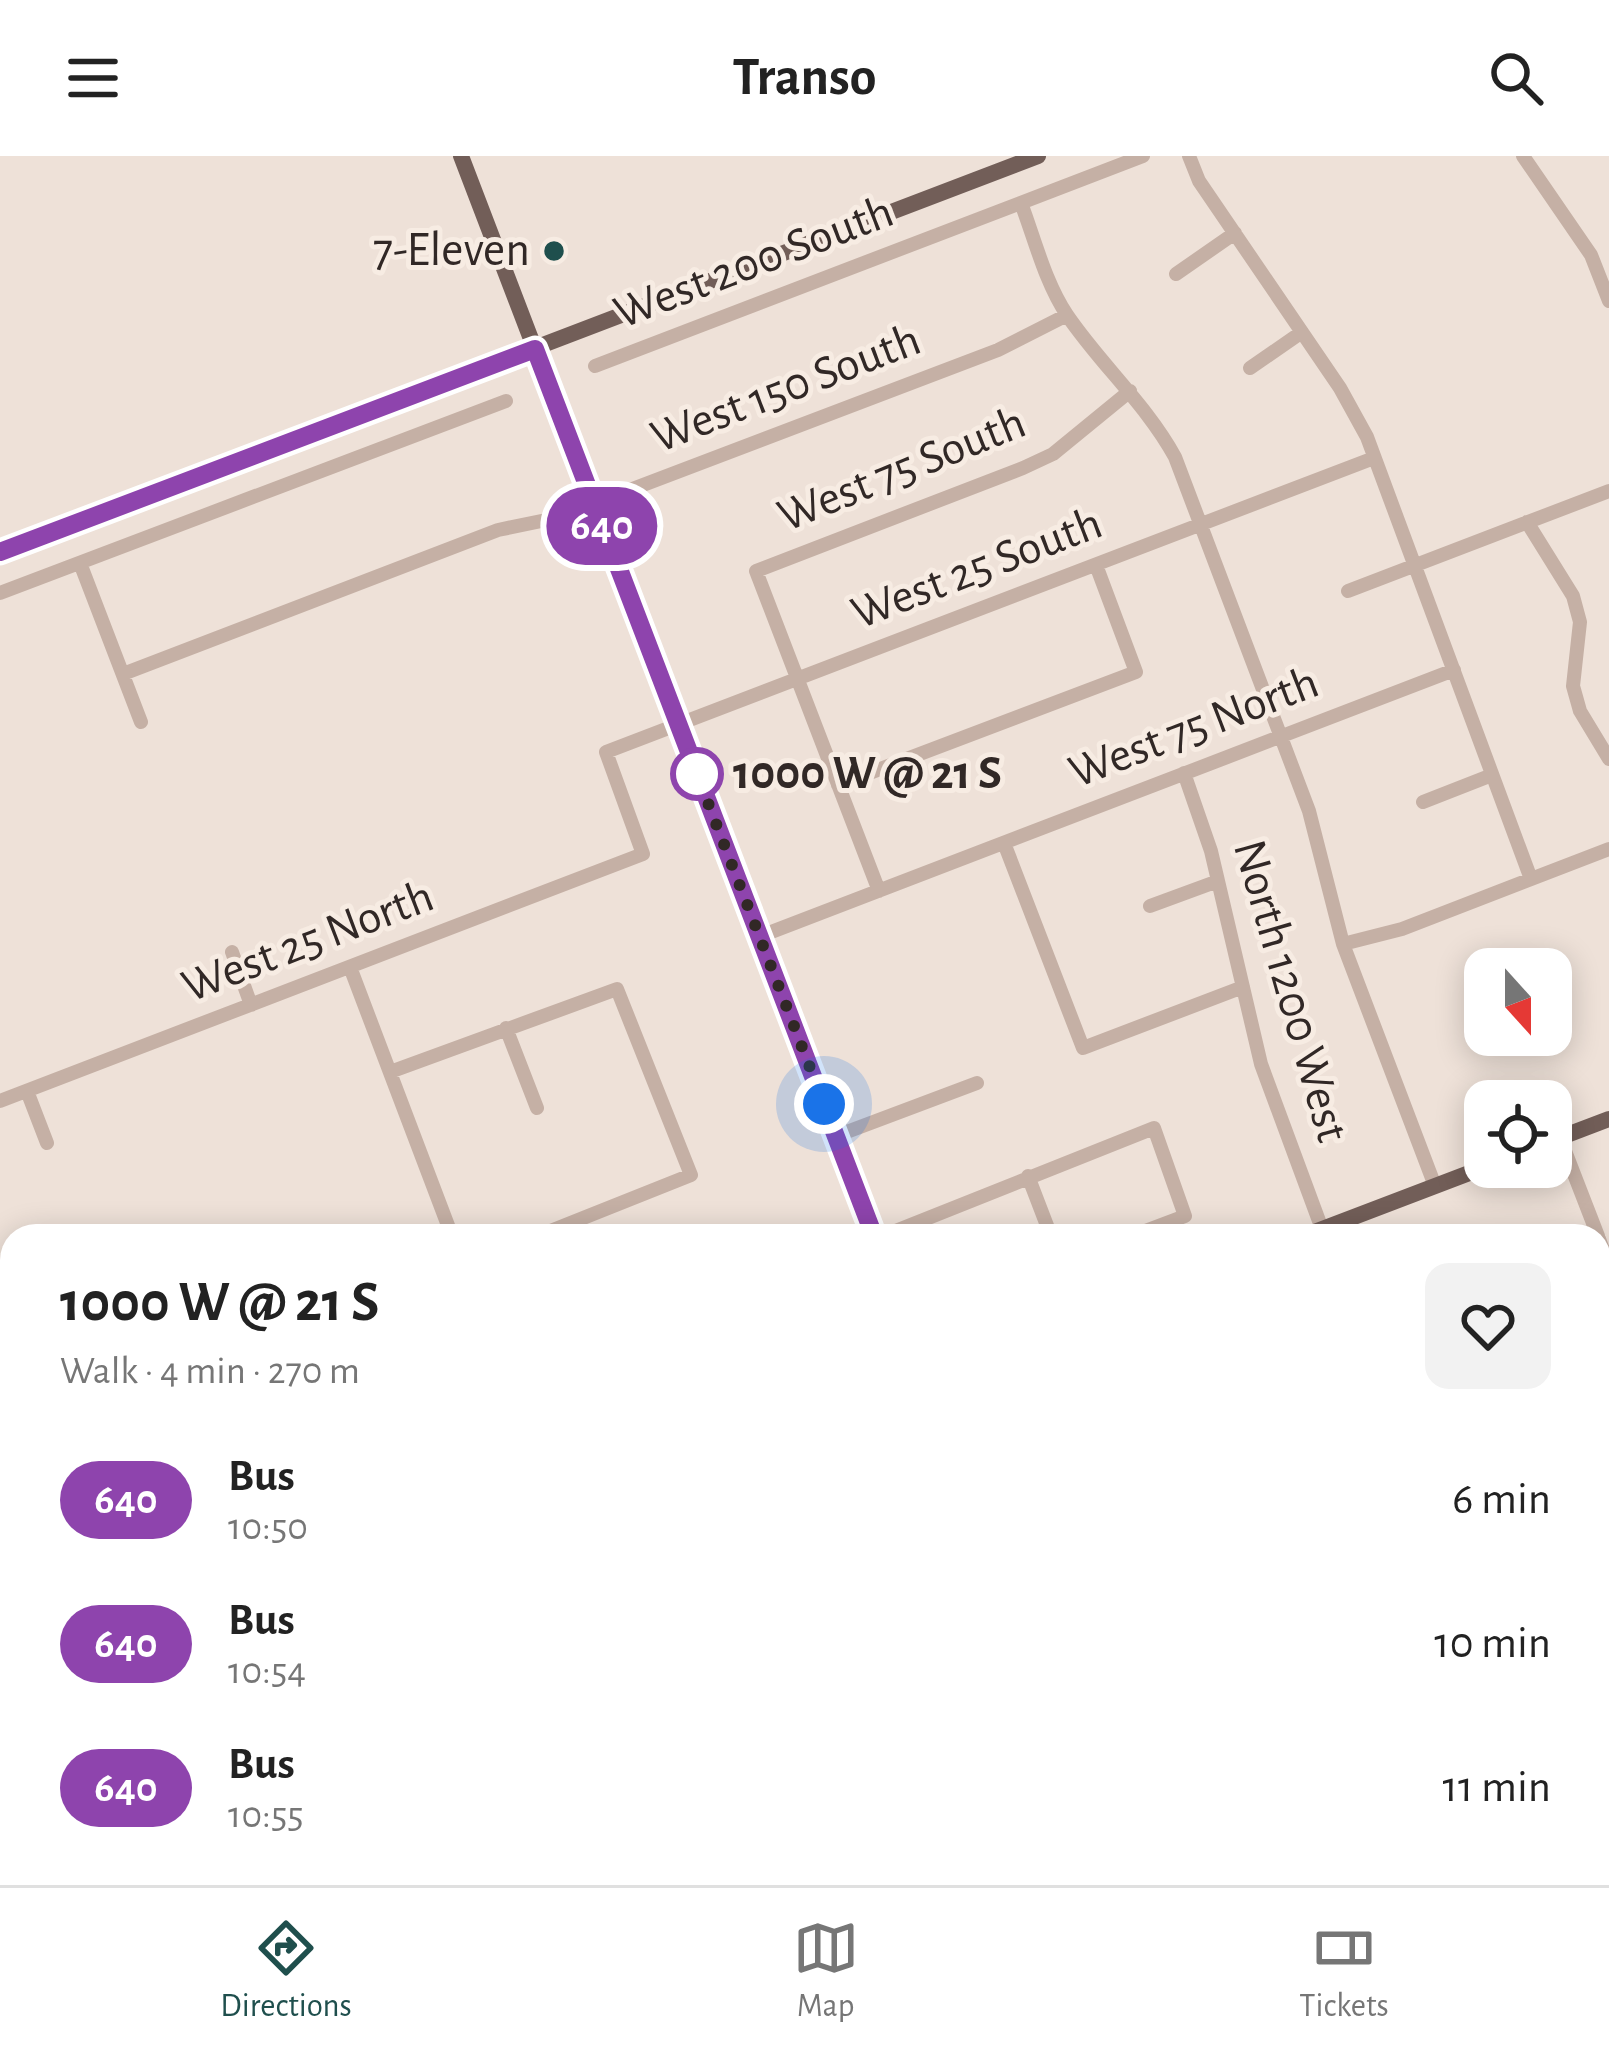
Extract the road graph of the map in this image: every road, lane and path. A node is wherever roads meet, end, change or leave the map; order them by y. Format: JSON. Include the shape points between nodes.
{"nodes":[{"id":1,"x":461,"y":156,"type":"edge"},
{"id":2,"x":1038,"y":156,"type":"edge"},
{"id":3,"x":1143,"y":156,"type":"edge"},
{"id":4,"x":1189,"y":156,"type":"edge"},
{"id":5,"x":1523,"y":156,"type":"edge"},
{"id":6,"x":1021,"y":203,"type":"junction"},
{"id":7,"x":1235,"y":233,"type":"junction"},
{"id":8,"x":1176,"y":274,"type":"dead end"},
{"id":9,"x":1609,"y":301,"type":"edge"},
{"id":10,"x":1067,"y":315,"type":"junction"},
{"id":11,"x":1302,"y":332,"type":"junction"},
{"id":12,"x":535,"y":349,"type":"junction"},
{"id":13,"x":595,"y":366,"type":"dead end"},
{"id":14,"x":1250,"y":368,"type":"dead end"},
{"id":15,"x":1130,"y":391,"type":"junction"},
{"id":16,"x":506,"y":401,"type":"dead end"},
{"id":17,"x":1374,"y":458,"type":"junction"},
{"id":18,"x":1609,"y":491,"type":"edge"},
{"id":19,"x":594,"y":504,"type":"junction"},
{"id":20,"x":1527,"y":522,"type":"junction"},
{"id":21,"x":1201,"y":525,"type":"junction"},
{"id":22,"x":0,"y":552,"type":"edge"},
{"id":23,"x":80,"y":562,"type":"junction"},
{"id":24,"x":1096,"y":565,"type":"junction"},
{"id":25,"x":1414,"y":565,"type":"junction"},
{"id":26,"x":1348,"y":591,"type":"dead end"},
{"id":27,"x":0,"y":593,"type":"edge"},
{"id":28,"x":1454,"y":670,"type":"junction"},
{"id":29,"x":123,"y":674,"type":"junction"},
{"id":30,"x":798,"y":679,"type":"junction"},
{"id":31,"x":141,"y":722,"type":"dead end"},
{"id":32,"x":679,"y":725,"type":"junction"},
{"id":33,"x":1281,"y":736,"type":"junction"},
{"id":34,"x":1609,"y":759,"type":"edge"},
{"id":35,"x":1184,"y":773,"type":"junction"},
{"id":36,"x":1492,"y":775,"type":"junction"},
{"id":37,"x":838,"y":785,"type":"junction"},
{"id":38,"x":1423,"y":802,"type":"dead end"},
{"id":39,"x":1004,"y":843,"type":"junction"},
{"id":40,"x":1609,"y":849,"type":"edge"},
{"id":41,"x":644,"y":854,"type":"joint"},
{"id":42,"x":1531,"y":879,"type":"junction"},
{"id":43,"x":1218,"y":881,"type":"junction"},
{"id":44,"x":879,"y":891,"type":"junction"},
{"id":45,"x":1150,"y":907,"type":"dead end"},
{"id":46,"x":761,"y":936,"type":"junction"},
{"id":47,"x":1343,"y":944,"type":"junction"},
{"id":48,"x":232,"y":952,"type":"dead end"},
{"id":49,"x":350,"y":967,"type":"junction"},
{"id":50,"x":1243,"y":987,"type":"junction"},
{"id":51,"x":251,"y":1005,"type":"junction"},
{"id":52,"x":506,"y":1028,"type":"junction"},
{"id":53,"x":390,"y":1072,"type":"junction"},
{"id":54,"x":977,"y":1083,"type":"dead end"},
{"id":55,"x":27,"y":1091,"type":"junction"},
{"id":56,"x":0,"y":1102,"type":"edge"},
{"id":57,"x":537,"y":1108,"type":"dead end"},
{"id":58,"x":1609,"y":1119,"type":"edge"},
{"id":59,"x":1572,"y":1134,"type":"edge"},
{"id":60,"x":836,"y":1136,"type":"junction"},
{"id":61,"x":47,"y":1143,"type":"dead end"},
{"id":62,"x":1464,"y":1175,"type":"edge"},
{"id":63,"x":1028,"y":1177,"type":"junction"},
{"id":64,"x":1572,"y":1177,"type":"edge"},
{"id":65,"x":1436,"y":1186,"type":"junction"},
{"id":66,"x":447,"y":1224,"type":"edge"},
{"id":67,"x":568,"y":1224,"type":"edge"},
{"id":68,"x":873,"y":1224,"type":"edge"},
{"id":69,"x":909,"y":1224,"type":"edge"},
{"id":70,"x":1046,"y":1224,"type":"edge"},
{"id":71,"x":1164,"y":1224,"type":"edge"},
{"id":72,"x":1310,"y":1224,"type":"edge"},
{"id":73,"x":1337,"y":1224,"type":"edge"},
{"id":74,"x":1592,"y":1224,"type":"edge"}],
"edges":[{"from":1,"to":12,"type":"main road"},
{"from":2,"to":12,"type":"main road"},
{"from":3,"to":6,"type":"street","name":"West 200 South"},
{"from":4,"to":7,"type":"street"},
{"from":5,"to":9,"type":"street","via":[[1591,255]]},
{"from":6,"to":10,"type":"street"},
{"from":6,"to":13,"type":"street","name":"West 200 South"},
{"from":7,"to":8,"type":"street"},
{"from":7,"to":11,"type":"street"},
{"from":10,"to":15,"type":"street"},
{"from":10,"to":19,"type":"street","name":"West 150 South","via":[[998,350]]},
{"from":11,"to":14,"type":"street"},
{"from":11,"to":17,"type":"street"},
{"from":12,"to":19,"type":"main road"},
{"from":12,"to":22,"type":"main road"},
{"from":15,"to":21,"type":"street","via":[[1175,457]]},
{"from":15,"to":30,"type":"street","name":"West 75 South","via":[[1038,461],[756,571]]},
{"from":16,"to":23,"type":"street"},
{"from":17,"to":21,"type":"street","name":"West 25 South"},
{"from":17,"to":25,"type":"street"},
{"from":18,"to":20,"type":"street"},
{"from":19,"to":29,"type":"street","name":"West 150 South","via":[[498,530]]},
{"from":19,"to":32,"type":"main road"},
{"from":20,"to":25,"type":"street"},
{"from":20,"to":34,"type":"street","via":[[1573,596],[1580,622],[1573,686]]},
{"from":21,"to":24,"type":"street","name":"West 25 South"},
{"from":21,"to":33,"type":"street"},
{"from":23,"to":27,"type":"street"},
{"from":23,"to":29,"type":"street"},
{"from":24,"to":30,"type":"street","name":"West 25 South"},
{"from":24,"to":37,"type":"street","via":[[1136,672]]},
{"from":25,"to":26,"type":"street"},
{"from":25,"to":28,"type":"street"},
{"from":28,"to":33,"type":"street","name":"West 75 North"},
{"from":28,"to":36,"type":"street"},
{"from":29,"to":31,"type":"street"},
{"from":30,"to":32,"type":"street","name":"West 25 South"},
{"from":30,"to":37,"type":"street"},
{"from":32,"to":41,"type":"street","name":"West 25 South","via":[[606,752]]},
{"from":32,"to":46,"type":"main road"},
{"from":33,"to":35,"type":"street","name":"West 75 North"},
{"from":33,"to":47,"type":"street"},
{"from":35,"to":39,"type":"street","name":"West 75 North"},
{"from":35,"to":43,"type":"street","name":"North 1200 West"},
{"from":36,"to":38,"type":"street"},
{"from":36,"to":42,"type":"street"},
{"from":37,"to":44,"type":"street"},
{"from":39,"to":44,"type":"street","name":"West 75 North"},
{"from":39,"to":50,"type":"street","via":[[1083,1048]]},
{"from":40,"to":42,"type":"street"},
{"from":41,"to":49,"type":"street","name":"West 25 North"},
{"from":42,"to":47,"type":"street"},
{"from":43,"to":45,"type":"street"},
{"from":43,"to":50,"type":"street","name":"North 1200 West"},
{"from":44,"to":46,"type":"street","name":"West 75 North"},
{"from":46,"to":60,"type":"main road"},
{"from":47,"to":65,"type":"street"},
{"from":48,"to":51,"type":"street"},
{"from":49,"to":51,"type":"street","name":"West 25 North"},
{"from":49,"to":53,"type":"street"},
{"from":50,"to":72,"type":"street","name":"North 1200 West"},
{"from":51,"to":55,"type":"street","name":"West 25 North"},
{"from":52,"to":53,"type":"street"},
{"from":52,"to":57,"type":"street"},
{"from":52,"to":67,"type":"street","via":[[616,989],[691,1175]]},
{"from":53,"to":66,"type":"street"},
{"from":54,"to":60,"type":"street"},
{"from":55,"to":56,"type":"street","name":"West 25 North"},
{"from":55,"to":61,"type":"street"},
{"from":58,"to":59,"type":"main road"},
{"from":60,"to":68,"type":"main road"},
{"from":62,"to":65,"type":"main road"},
{"from":63,"to":69,"type":"street"},
{"from":63,"to":70,"type":"street"},
{"from":63,"to":71,"type":"street","via":[[1154,1129],[1185,1216]]},
{"from":64,"to":74,"type":"street"},
{"from":65,"to":73,"type":"main road"}]}
